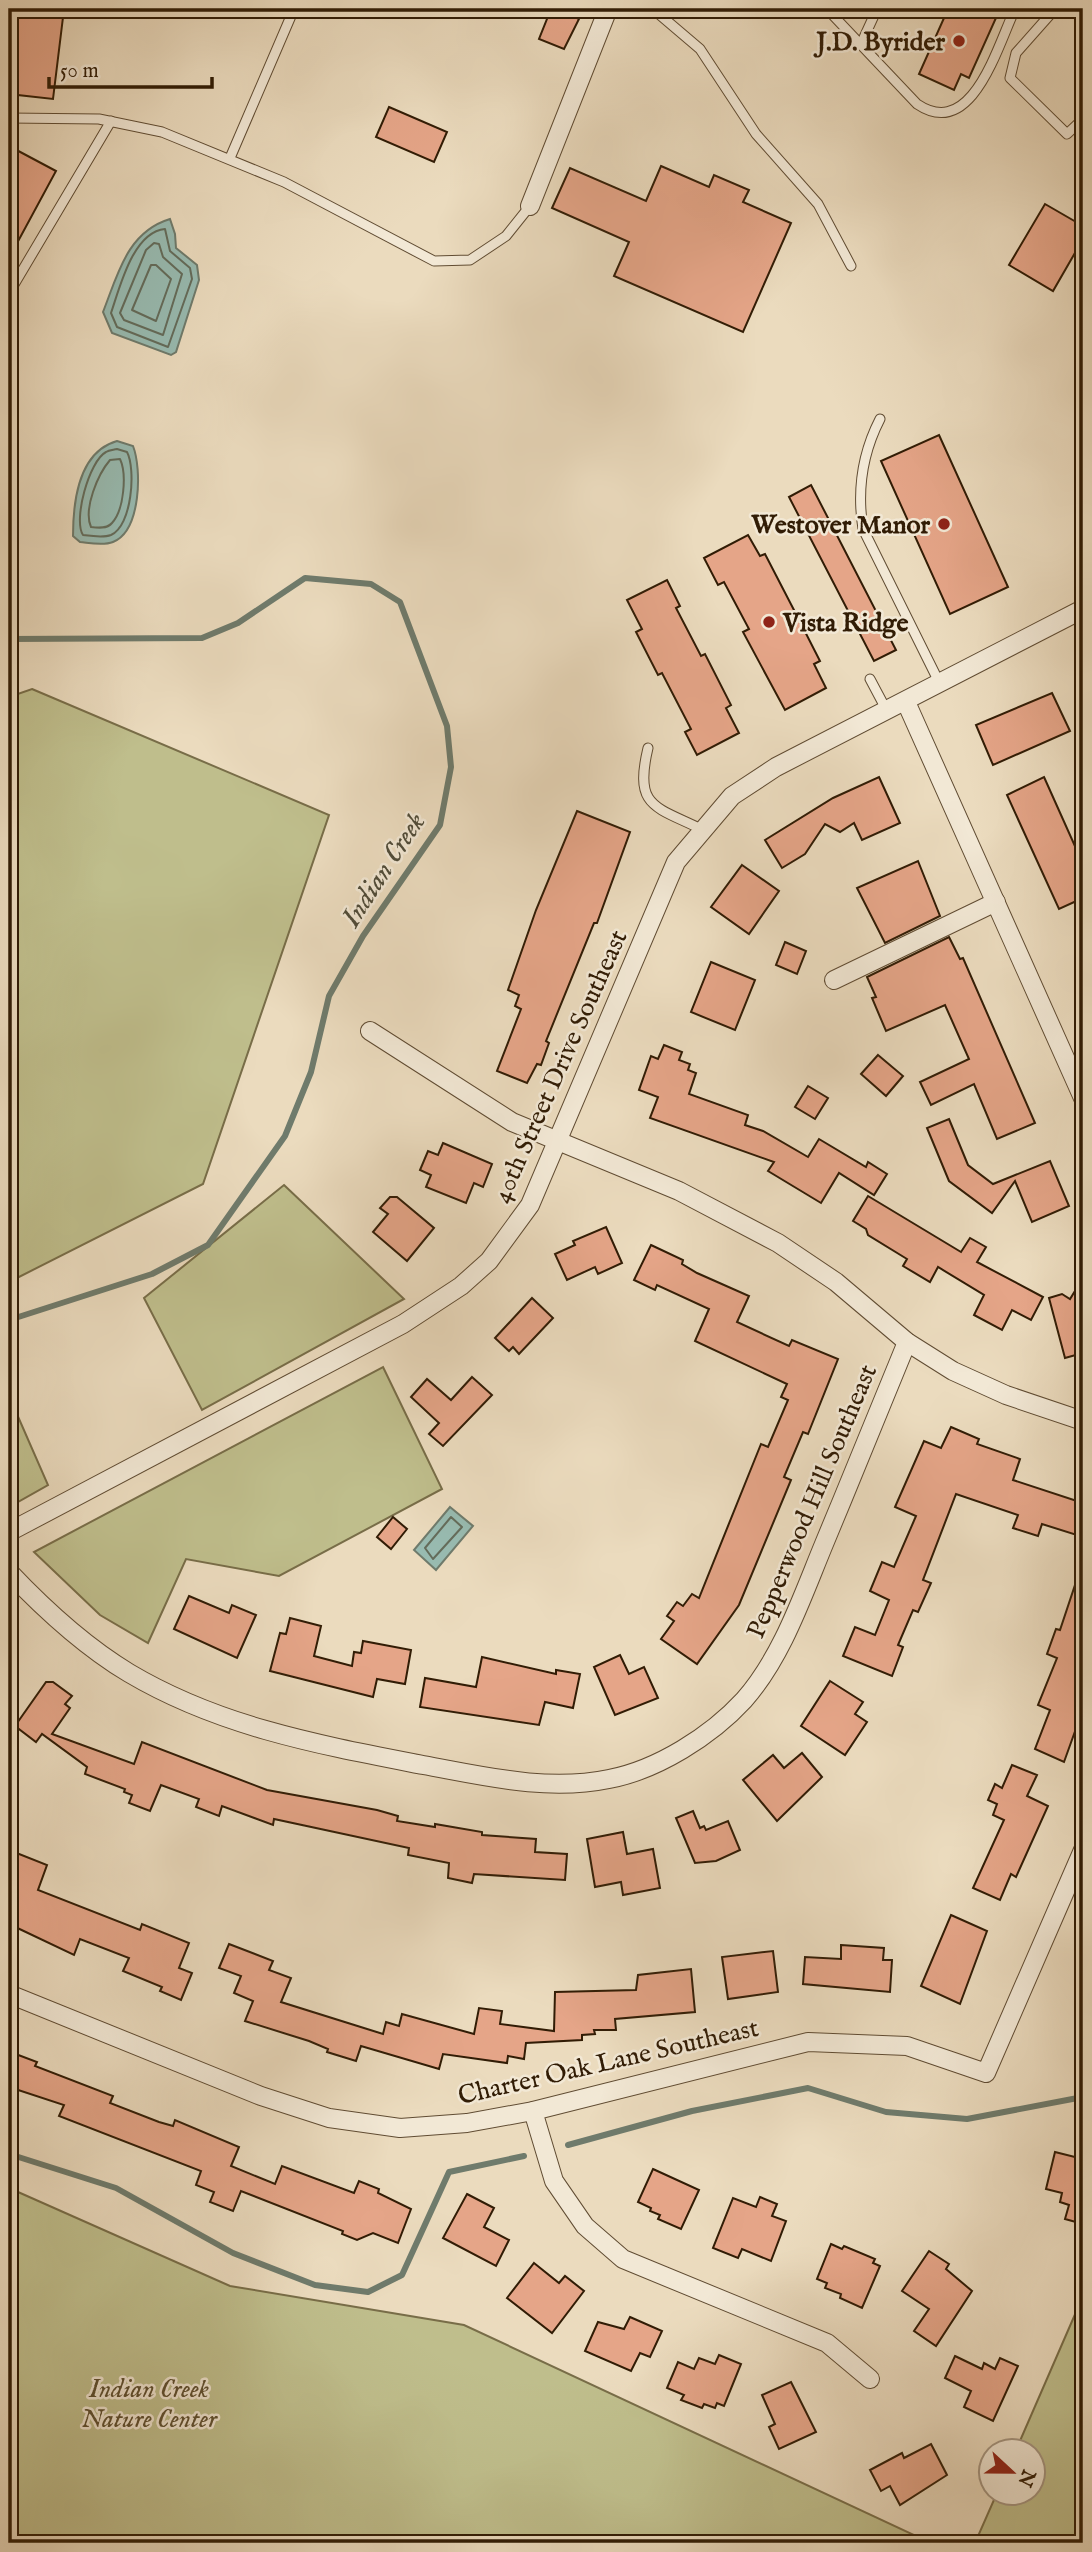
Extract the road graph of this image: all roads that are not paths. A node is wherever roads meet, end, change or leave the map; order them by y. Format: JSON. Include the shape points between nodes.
{"nodes":[{"id":1,"x":294,"y":9,"type":"edge"},
{"id":2,"x":608,"y":9,"type":"edge"},
{"id":3,"x":653,"y":9,"type":"edge"},
{"id":4,"x":827,"y":9,"type":"edge"},
{"id":5,"x":877,"y":9,"type":"edge"},
{"id":6,"x":1015,"y":9,"type":"edge"},
{"id":7,"x":1055,"y":9,"type":"edge"},
{"id":8,"x":861,"y":44,"type":"junction"},
{"id":9,"x":9,"y":118,"type":"edge"},
{"id":10,"x":1083,"y":119,"type":"edge"},
{"id":11,"x":111,"y":121,"type":"junction"},
{"id":12,"x":230,"y":158,"type":"junction"},
{"id":13,"x":530,"y":206,"type":"joint"},
{"id":14,"x":851,"y":266,"type":"dead end"},
{"id":15,"x":9,"y":293,"type":"edge"},
{"id":16,"x":880,"y":419,"type":"dead end"},
{"id":17,"x":1083,"y":609,"type":"edge"},
{"id":18,"x":870,"y":679,"type":"dead end"},
{"id":19,"x":940,"y":684,"type":"junction"},
{"id":20,"x":906,"y":702,"type":"junction"},
{"id":21,"x":887,"y":711,"type":"junction"},
{"id":22,"x":648,"y":748,"type":"dead end"},
{"id":23,"x":701,"y":829,"type":"junction"},
{"id":24,"x":996,"y":902,"type":"junction"},
{"id":25,"x":834,"y":980,"type":"dead end"},
{"id":26,"x":370,"y":1031,"type":"dead end"},
{"id":27,"x":1083,"y":1098,"type":"edge"},
{"id":28,"x":558,"y":1143,"type":"junction"},
{"id":29,"x":907,"y":1342,"type":"junction"},
{"id":30,"x":1083,"y":1421,"type":"edge"},
{"id":31,"x":9,"y":1532,"type":"edge"},
{"id":32,"x":9,"y":1572,"type":"edge"},
{"id":33,"x":1083,"y":1850,"type":"edge"},
{"id":34,"x":9,"y":1994,"type":"edge"},
{"id":35,"x":533,"y":2111,"type":"junction"},
{"id":36,"x":870,"y":2379,"type":"dead end"}],
"edges":[{"from":1,"to":12,"type":"lane"},
{"from":2,"to":13,"type":"street"},
{"from":3,"to":14,"type":"lane","via":[[700,49],[756,134],[818,204]]},
{"from":4,"to":8,"type":"lane"},
{"from":5,"to":8,"type":"lane"},
{"from":6,"to":8,"type":"lane","via":[[978,87],[962,108],[946,114],[931,113],[917,104]]},
{"from":7,"to":10,"type":"lane","via":[[1016,53],[1010,78],[1067,134]]},
{"from":9,"to":11,"type":"lane"},
{"from":11,"to":12,"type":"lane","via":[[162,132]]},
{"from":11,"to":15,"type":"lane"},
{"from":12,"to":13,"type":"lane","via":[[434,261],[470,260],[506,236]]},
{"from":16,"to":19,"type":"lane","via":[[866,447],[859,507],[863,530]]},
{"from":17,"to":19,"type":"street","name":"40th Street Drive Southeast"},
{"from":18,"to":21,"type":"lane"},
{"from":19,"to":20,"type":"street","name":"40th Street Drive Southeast"},
{"from":20,"to":21,"type":"street","name":"40th Street Drive Southeast"},
{"from":20,"to":24,"type":"street"},
{"from":21,"to":23,"type":"street","name":"40th Street Drive Southeast","via":[[776,767],[732,796]]},
{"from":22,"to":23,"type":"lane","via":[[641,778],[646,797]]},
{"from":23,"to":28,"type":"street","name":"40th Street Drive Southeast","via":[[676,862]]},
{"from":24,"to":25,"type":"street"},
{"from":24,"to":27,"type":"street"},
{"from":26,"to":28,"type":"street","via":[[512,1122]]},
{"from":28,"to":29,"type":"street","via":[[679,1191],[778,1243],[836,1282]]},
{"from":28,"to":31,"type":"street","name":"40th Street Drive Southeast","via":[[530,1205],[510,1234],[489,1261],[453,1293],[403,1324]]},
{"from":29,"to":30,"type":"street","via":[[953,1371],[1006,1395]]},
{"from":29,"to":32,"type":"street","name":"Pepperwood Hill Southeast","via":[[793,1619],[769,1665],[743,1701],[699,1738],[658,1761],[611,1779],[516,1782],[318,1745],[225,1719],[129,1673],[86,1644]]},
{"from":33,"to":35,"type":"street","name":"Charter Oak Lane Southeast","via":[[986,2073],[906,2046],[808,2042]]},
{"from":34,"to":35,"type":"street","name":"Charter Oak Lane Southeast","via":[[261,2096],[329,2118],[400,2128],[467,2123]]},
{"from":35,"to":36,"type":"street","via":[[554,2181],[585,2226],[623,2259],[827,2343]]}]}
